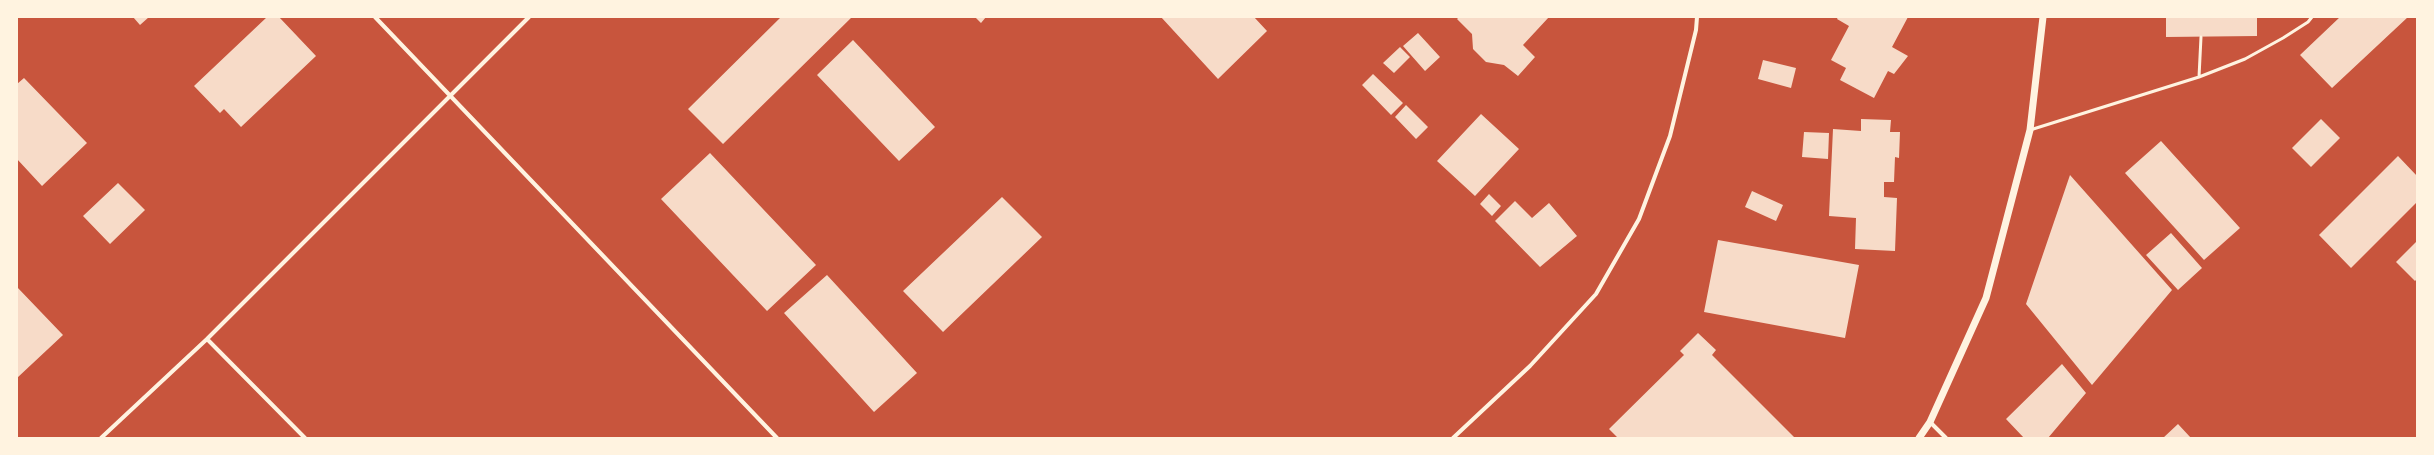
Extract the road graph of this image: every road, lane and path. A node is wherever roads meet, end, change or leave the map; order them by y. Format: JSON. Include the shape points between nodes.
{"nodes":[{"id":1,"x":375,"y":17,"type":"edge"},
{"id":2,"x":529,"y":17,"type":"edge"},
{"id":3,"x":1697,"y":17,"type":"edge"},
{"id":4,"x":2043,"y":17,"type":"edge"},
{"id":5,"x":2312,"y":17,"type":"edge"},
{"id":6,"x":2201,"y":37,"type":"dead end"},
{"id":7,"x":2199,"y":77,"type":"junction"},
{"id":8,"x":448,"y":95,"type":"junction"},
{"id":9,"x":2030,"y":130,"type":"junction"},
{"id":10,"x":207,"y":339,"type":"junction"},
{"id":11,"x":1930,"y":422,"type":"junction"},
{"id":12,"x":101,"y":438,"type":"edge"},
{"id":13,"x":305,"y":438,"type":"edge"},
{"id":14,"x":778,"y":438,"type":"edge"},
{"id":15,"x":1453,"y":438,"type":"edge"},
{"id":16,"x":1919,"y":438,"type":"edge"},
{"id":17,"x":1946,"y":438,"type":"edge"}],
"edges":[{"from":1,"to":8,"type":"street"},
{"from":2,"to":8,"type":"street"},
{"from":3,"to":15,"type":"street","via":[[1670,136],[1639,219],[1596,294],[1530,366]]},
{"from":4,"to":9,"type":"street"},
{"from":5,"to":7,"type":"lane","via":[[2283,38],[2245,59]]},
{"from":6,"to":7,"type":"lane"},
{"from":7,"to":9,"type":"lane"},
{"from":8,"to":10,"type":"street"},
{"from":8,"to":14,"type":"street"},
{"from":9,"to":11,"type":"street","via":[[1986,298]]},
{"from":10,"to":12,"type":"street"},
{"from":10,"to":13,"type":"street"},
{"from":11,"to":16,"type":"street"},
{"from":11,"to":17,"type":"street"}]}
